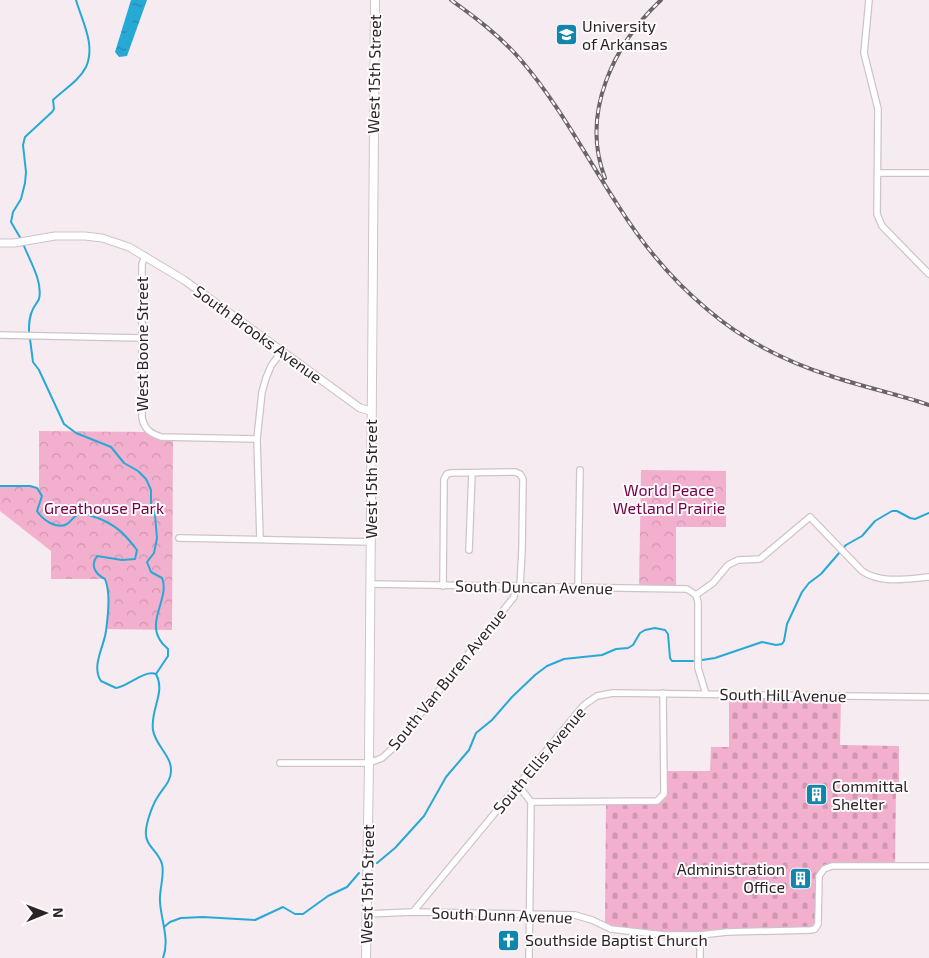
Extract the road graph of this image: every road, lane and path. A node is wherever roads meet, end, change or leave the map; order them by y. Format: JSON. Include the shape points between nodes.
{"nodes":[{"id":1,"x":375,"y":0,"type":"edge"},
{"id":2,"x":869,"y":0,"type":"edge"},
{"id":3,"x":878,"y":173,"type":"junction"},
{"id":4,"x":929,"y":173,"type":"edge"},
{"id":5,"x":0,"y":243,"type":"edge"},
{"id":6,"x":145,"y":256,"type":"junction"},
{"id":7,"x":929,"y":274,"type":"edge"},
{"id":8,"x":0,"y":335,"type":"edge"},
{"id":9,"x":141,"y":338,"type":"junction"},
{"id":10,"x":282,"y":352,"type":"junction"},
{"id":11,"x":371,"y":412,"type":"junction"},
{"id":12,"x":258,"y":439,"type":"junction"},
{"id":13,"x":580,"y":470,"type":"dead end"},
{"id":14,"x":472,"y":473,"type":"junction"},
{"id":15,"x":180,"y":538,"type":"dead end"},
{"id":16,"x":260,"y":538,"type":"junction"},
{"id":17,"x":371,"y":542,"type":"junction"},
{"id":18,"x":469,"y":550,"type":"dead end"},
{"id":19,"x":929,"y":577,"type":"edge"},
{"id":20,"x":371,"y":584,"type":"junction"},
{"id":21,"x":443,"y":586,"type":"junction"},
{"id":22,"x":518,"y":587,"type":"junction"},
{"id":23,"x":578,"y":587,"type":"junction"},
{"id":24,"x":696,"y":595,"type":"junction"},
{"id":25,"x":663,"y":693,"type":"junction"},
{"id":26,"x":706,"y":694,"type":"junction"},
{"id":27,"x":929,"y":697,"type":"edge"},
{"id":28,"x":280,"y":763,"type":"dead end"},
{"id":29,"x":370,"y":763,"type":"junction"},
{"id":30,"x":518,"y":785,"type":"junction"},
{"id":31,"x":530,"y":802,"type":"junction"},
{"id":32,"x":929,"y":866,"type":"edge"},
{"id":33,"x":414,"y":912,"type":"junction"},
{"id":34,"x":366,"y":914,"type":"junction"},
{"id":35,"x":529,"y":915,"type":"junction"},
{"id":36,"x":700,"y":935,"type":"junction"},
{"id":37,"x":366,"y":958,"type":"edge"},
{"id":38,"x":529,"y":958,"type":"edge"},
{"id":39,"x":700,"y":958,"type":"edge"}],
"edges":[{"from":1,"to":11,"type":"main road","name":"West 15th Street"},
{"from":2,"to":3,"type":"street","via":[[864,53],[878,109]]},
{"from":3,"to":4,"type":"street"},
{"from":3,"to":7,"type":"street","via":[[877,214],[882,226]]},
{"from":5,"to":6,"type":"street","name":"South Brooks Avenue","via":[[85,236],[115,242]]},
{"from":6,"to":9,"type":"street","name":"West Boone Street","via":[[142,264]]},
{"from":6,"to":10,"type":"street","name":"South Brooks Avenue","via":[[184,280]]},
{"from":8,"to":9,"type":"street"},
{"from":9,"to":12,"type":"street","name":"West Boone Street","via":[[142,418],[148,431],[161,437]]},
{"from":10,"to":11,"type":"street","name":"South Brooks Avenue","via":[[360,408]]},
{"from":10,"to":12,"type":"street","via":[[271,366],[262,392]]},
{"from":11,"to":17,"type":"main road","name":"West 15th Street"},
{"from":12,"to":16,"type":"street"},
{"from":13,"to":23,"type":"street"},
{"from":14,"to":18,"type":"street"},
{"from":14,"to":21,"type":"street","via":[[447,474],[444,479]]},
{"from":14,"to":22,"type":"street","via":[[515,472],[523,479]]},
{"from":15,"to":16,"type":"street"},
{"from":16,"to":17,"type":"street"},
{"from":17,"to":20,"type":"main road","name":"West 15th Street"},
{"from":19,"to":24,"type":"street","via":[[882,579],[870,576],[810,517],[760,559],[738,560],[728,565],[713,583]]},
{"from":20,"to":21,"type":"street","name":"South Duncan Avenue"},
{"from":20,"to":29,"type":"main road","name":"West 15th Street"},
{"from":21,"to":22,"type":"street","name":"South Duncan Avenue"},
{"from":22,"to":23,"type":"street","name":"South Duncan Avenue"},
{"from":22,"to":29,"type":"street","name":"South Van Buren Avenue","via":[[514,597],[392,749]]},
{"from":23,"to":24,"type":"street","name":"South Duncan Avenue","via":[[687,589]]},
{"from":24,"to":26,"type":"street","name":"South Hill Avenue","via":[[698,668]]},
{"from":25,"to":26,"type":"street","name":"South Ellis Avenue"},
{"from":25,"to":30,"type":"street","name":"South Ellis Avenue","via":[[605,693],[590,700]]},
{"from":25,"to":31,"type":"street","via":[[664,789],[661,798],[653,802]]},
{"from":26,"to":27,"type":"street","name":"South Hill Avenue"},
{"from":28,"to":29,"type":"street"},
{"from":29,"to":34,"type":"main road","name":"West 15th Street"},
{"from":30,"to":31,"type":"street"},
{"from":30,"to":33,"type":"street","name":"South Ellis Avenue"},
{"from":31,"to":35,"type":"street"},
{"from":32,"to":36,"type":"street","name":"South Dunn Avenue","via":[[824,868],[819,876],[816,929]]},
{"from":33,"to":34,"type":"street","name":"South Dunn Avenue"},
{"from":33,"to":35,"type":"street","name":"South Dunn Avenue"},
{"from":34,"to":37,"type":"main road","name":"West 15th Street"},
{"from":35,"to":36,"type":"street","name":"South Dunn Avenue","via":[[575,916],[625,931]]},
{"from":35,"to":38,"type":"street"},
{"from":36,"to":39,"type":"street"}]}
